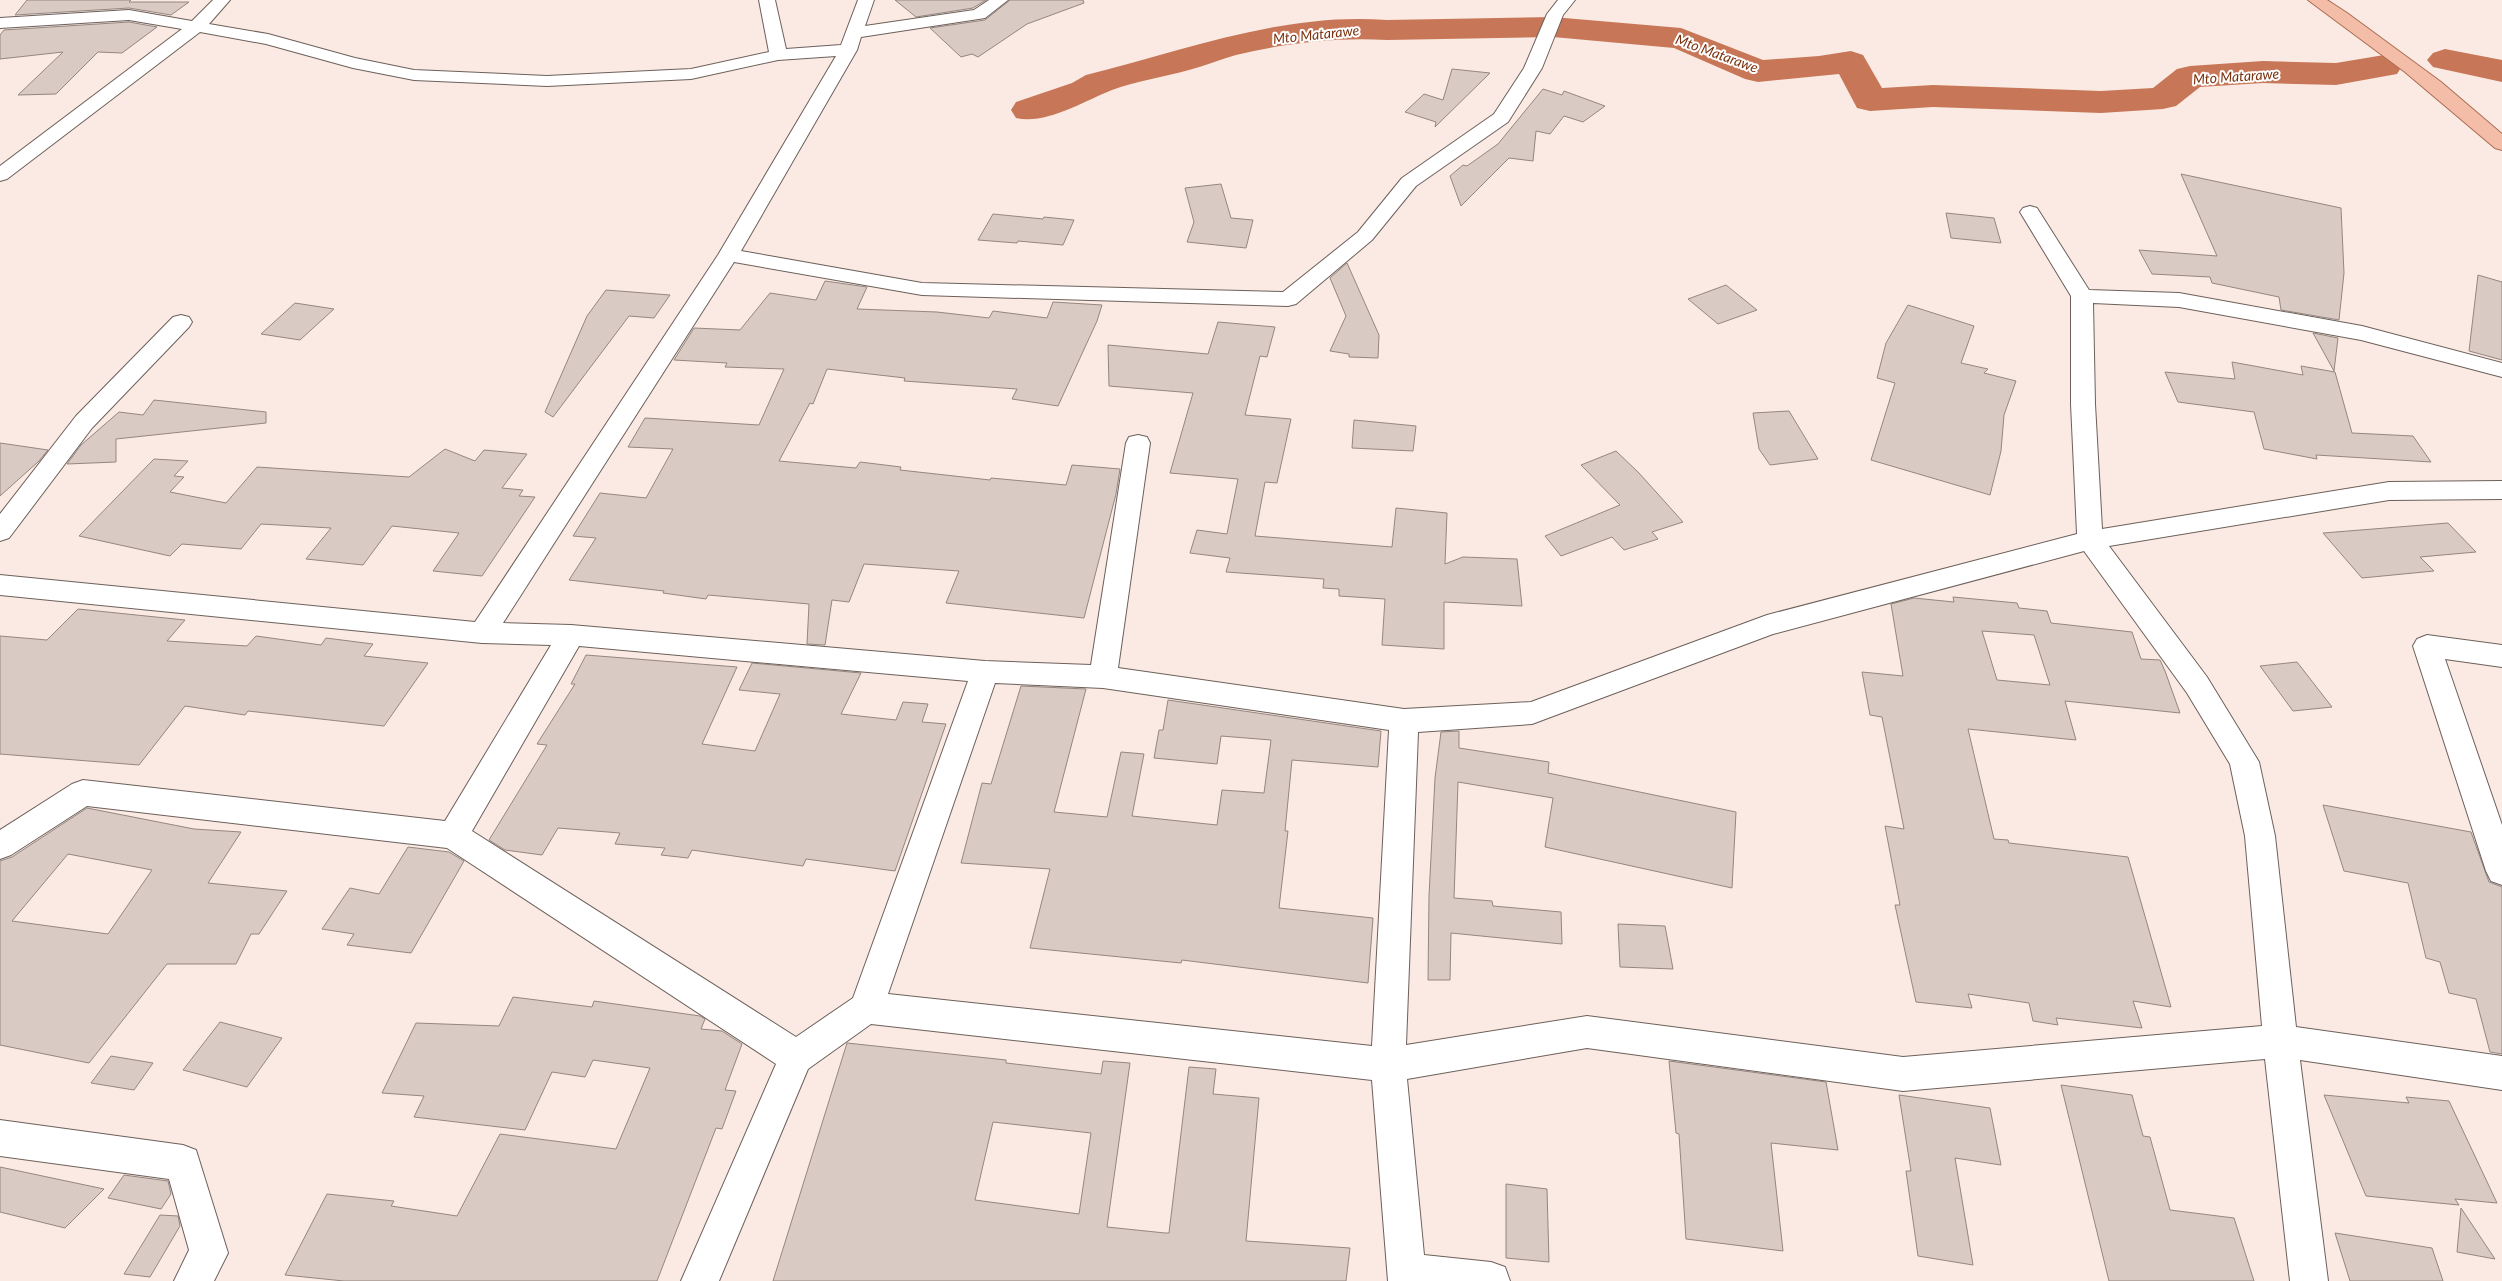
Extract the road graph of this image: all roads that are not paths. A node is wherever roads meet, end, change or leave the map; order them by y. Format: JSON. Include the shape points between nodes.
{"nodes":[{"id":1,"x":222,"y":0,"type":"edge"},
{"id":2,"x":767,"y":0,"type":"edge"},
{"id":3,"x":866,"y":0,"type":"edge"},
{"id":4,"x":1000,"y":0,"type":"edge"},
{"id":5,"x":1567,"y":0,"type":"edge"},
{"id":6,"x":2316,"y":0,"type":"edge"},
{"id":7,"x":0,"y":23,"type":"edge"},
{"id":8,"x":197,"y":26,"type":"junction"},
{"id":9,"x":851,"y":42,"type":"junction"},
{"id":10,"x":778,"y":55,"type":"junction"},
{"id":11,"x":2502,"y":144,"type":"edge"},
{"id":12,"x":0,"y":175,"type":"edge"},
{"id":13,"x":2030,"y":212,"type":"dead end"},
{"id":14,"x":728,"y":255,"type":"junction"},
{"id":15,"x":2082,"y":296,"type":"junction"},
{"id":16,"x":181,"y":322,"type":"dead end"},
{"id":17,"x":2502,"y":370,"type":"edge"},
{"id":18,"x":1138,"y":443,"type":"dead end"},
{"id":19,"x":2502,"y":490,"type":"edge"},
{"id":20,"x":0,"y":532,"type":"edge"},
{"id":21,"x":2090,"y":540,"type":"junction"},
{"id":22,"x":0,"y":585,"type":"edge"},
{"id":23,"x":482,"y":633,"type":"junction"},
{"id":24,"x":571,"y":635,"type":"junction"},
{"id":25,"x":2502,"y":656,"type":"edge"},
{"id":26,"x":985,"y":672,"type":"junction"},
{"id":27,"x":1103,"y":677,"type":"junction"},
{"id":28,"x":1404,"y":721,"type":"junction"},
{"id":29,"x":453,"y":835,"type":"junction"},
{"id":30,"x":0,"y":846,"type":"edge"},
{"id":31,"x":2502,"y":871,"type":"edge"},
{"id":32,"x":866,"y":1008,"type":"junction"},
{"id":33,"x":2280,"y":1041,"type":"junction"},
{"id":34,"x":796,"y":1057,"type":"junction"},
{"id":35,"x":1388,"y":1065,"type":"junction"},
{"id":36,"x":2502,"y":1073,"type":"edge"},
{"id":37,"x":0,"y":1138,"type":"edge"},
{"id":38,"x":1407,"y":1276,"type":"edge"},
{"id":39,"x":193,"y":1281,"type":"edge"},
{"id":40,"x":700,"y":1281,"type":"edge"},
{"id":41,"x":1491,"y":1281,"type":"edge"},
{"id":42,"x":2309,"y":1281,"type":"edge"}],
"edges":[{"from":1,"to":8,"type":"street"},
{"from":2,"to":10,"type":"street"},
{"from":3,"to":9,"type":"street"},
{"from":4,"to":9,"type":"street","via":[[979,14]]},
{"from":5,"to":14,"type":"street","via":[[1555,14],[1533,68],[1501,118],[1408,182],[1365,236],[1288,299],[922,289]]},
{"from":6,"to":11,"type":"main road","via":[[2385,46],[2456,102]]},
{"from":7,"to":8,"type":"street","via":[[129,15]]},
{"from":8,"to":10,"type":"street","via":[[268,39],[353,63],[414,75],[546,80],[691,74]]},
{"from":8,"to":12,"type":"street"},
{"from":9,"to":10,"type":"street"},
{"from":9,"to":14,"type":"street"},
{"from":13,"to":15,"type":"street"},
{"from":14,"to":23,"type":"street"},
{"from":15,"to":17,"type":"street","via":[[2179,300],[2362,333]]},
{"from":15,"to":21,"type":"street","via":[[2083,404]]},
{"from":16,"to":20,"type":"street","via":[[84,422]]},
{"from":18,"to":27,"type":"street"},
{"from":19,"to":21,"type":"street","via":[[2389,491]]},
{"from":21,"to":28,"type":"street","via":[[1767,625],[1532,713]]},
{"from":21,"to":33,"type":"street","via":[[2197,684],[2244,762],[2260,836]]},
{"from":22,"to":23,"type":"street"},
{"from":23,"to":24,"type":"street"},
{"from":24,"to":26,"type":"street"},
{"from":24,"to":29,"type":"street"},
{"from":25,"to":31,"type":"street","via":[[2427,646]]},
{"from":26,"to":27,"type":"street"},
{"from":26,"to":32,"type":"street"},
{"from":27,"to":28,"type":"street"},
{"from":28,"to":35,"type":"street"},
{"from":29,"to":30,"type":"street","via":[[83,793]]},
{"from":29,"to":34,"type":"street"},
{"from":32,"to":34,"type":"street"},
{"from":32,"to":35,"type":"street"},
{"from":33,"to":35,"type":"street","via":[[1903,1074],[1587,1032]]},
{"from":33,"to":36,"type":"street"},
{"from":33,"to":42,"type":"street"},
{"from":34,"to":40,"type":"street"},
{"from":35,"to":38,"type":"street"},
{"from":37,"to":39,"type":"street","via":[[184,1163],[209,1253]]},
{"from":38,"to":41,"type":"street"}]}
